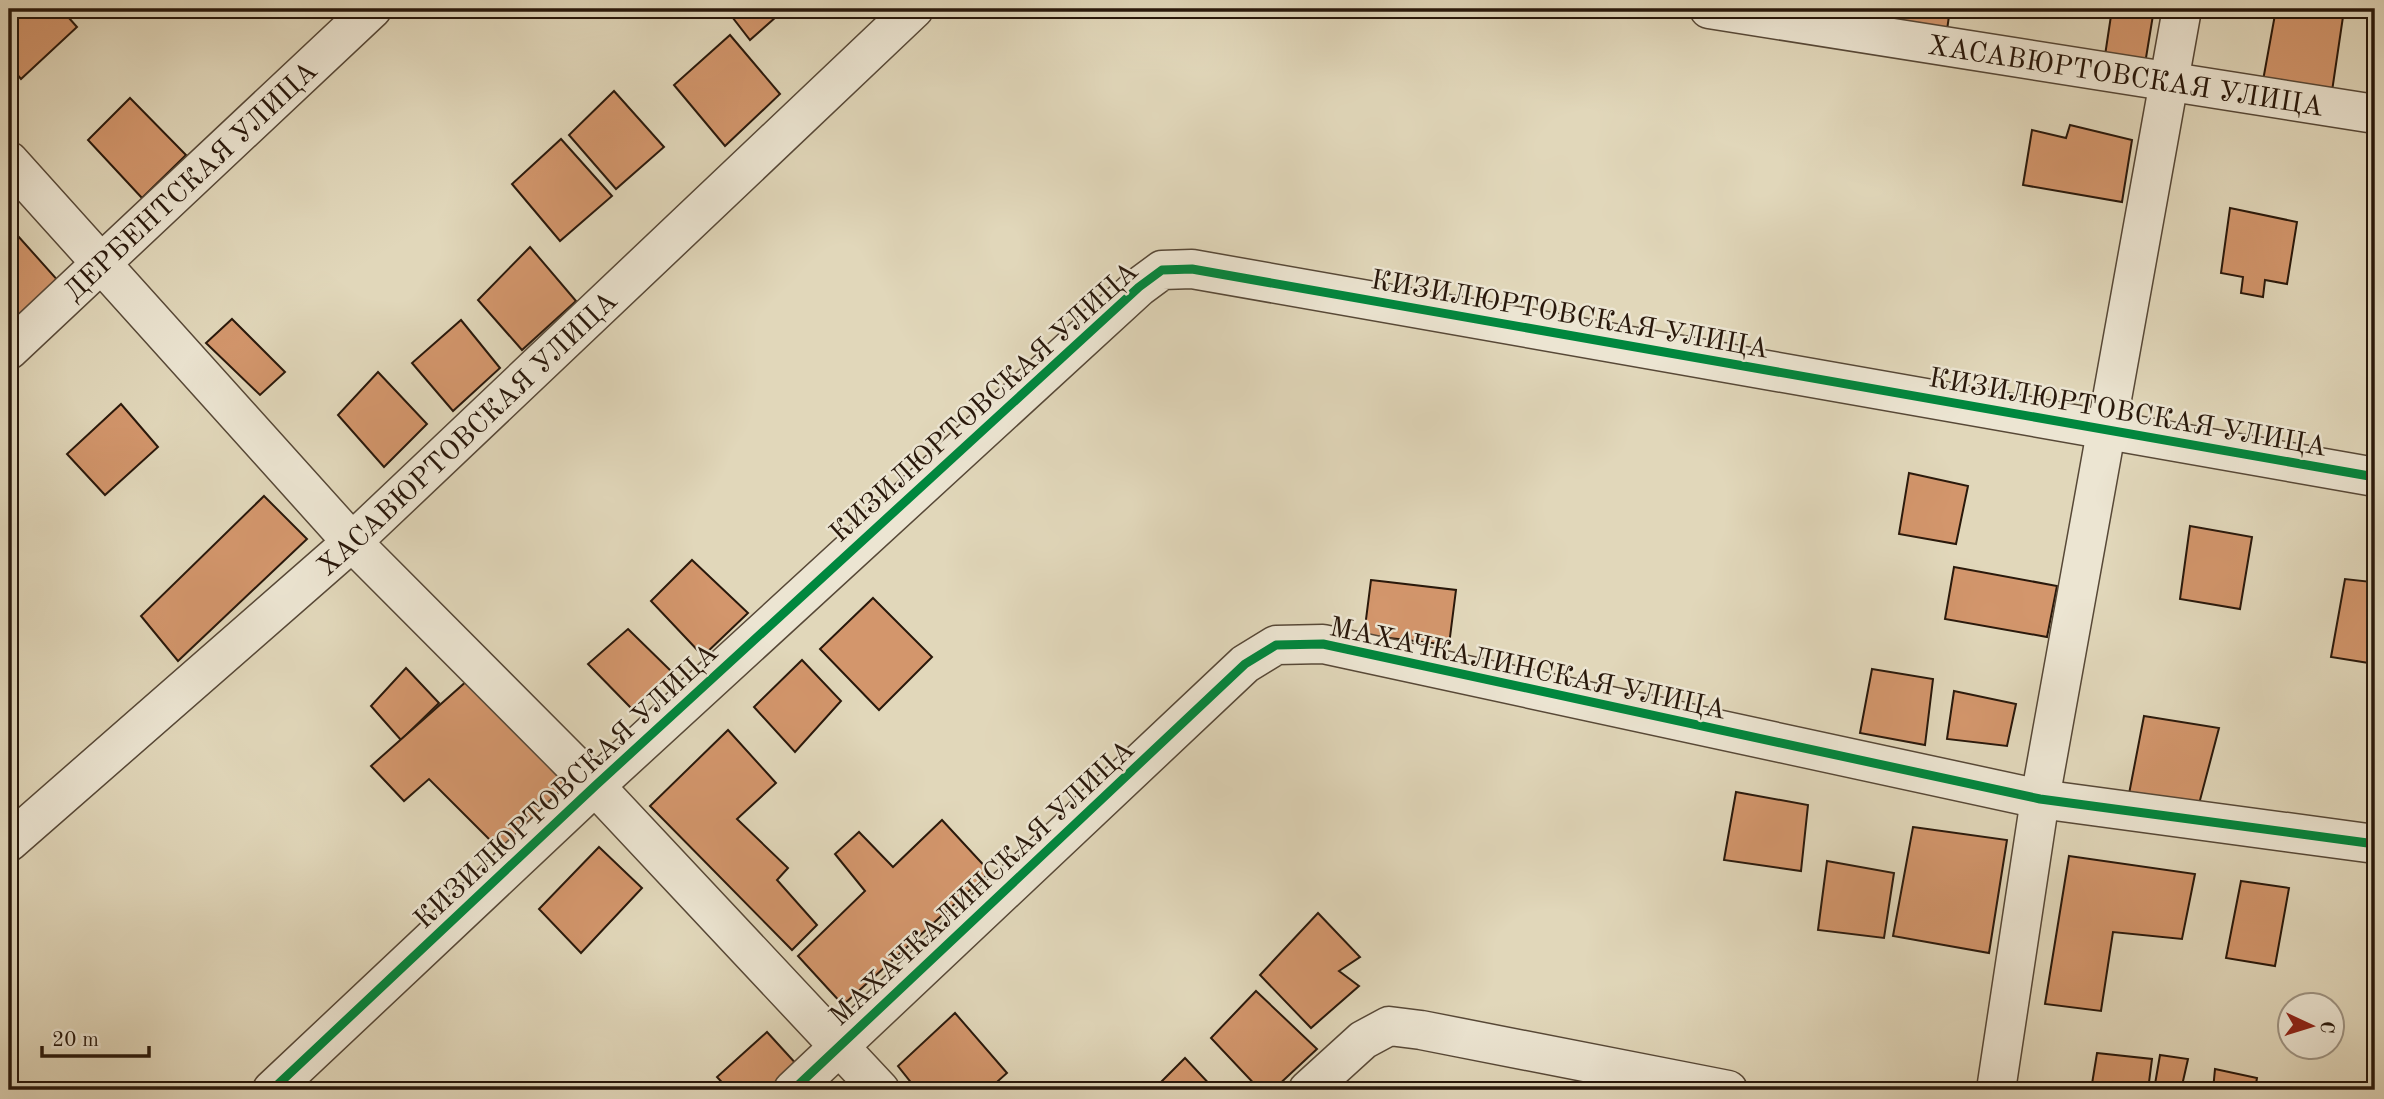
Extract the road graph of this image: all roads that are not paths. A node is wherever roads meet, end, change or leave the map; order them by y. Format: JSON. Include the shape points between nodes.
{"nodes":[{"id":1,"x":372,"y":9,"type":"edge"},
{"id":2,"x":914,"y":9,"type":"edge"},
{"id":3,"x":1709,"y":9,"type":"edge"},
{"id":4,"x":2182,"y":9,"type":"edge"},
{"id":5,"x":2169,"y":83,"type":"junction"},
{"id":6,"x":2375,"y":114,"type":"edge"},
{"id":7,"x":9,"y":161,"type":"edge"},
{"id":8,"x":100,"y":263,"type":"junction"},
{"id":9,"x":9,"y":350,"type":"edge"},
{"id":10,"x":2106,"y":432,"type":"junction"},
{"id":11,"x":2375,"y":477,"type":"edge"},
{"id":12,"x":352,"y":542,"type":"junction"},
{"id":13,"x":595,"y":786,"type":"junction"},
{"id":14,"x":2040,"y":799,"type":"junction"},
{"id":15,"x":9,"y":842,"type":"edge"},
{"id":16,"x":2375,"y":844,"type":"edge"},
{"id":17,"x":839,"y":1048,"type":"junction"},
{"id":18,"x":272,"y":1090,"type":"edge"},
{"id":19,"x":793,"y":1090,"type":"edge"},
{"id":20,"x":880,"y":1090,"type":"edge"},
{"id":21,"x":1308,"y":1090,"type":"edge"},
{"id":22,"x":1728,"y":1090,"type":"edge"},
{"id":23,"x":1996,"y":1090,"type":"edge"}],
"edges":[{"from":1,"to":8,"type":"street","name":"ДЕРБЕНТСКАЯ УЛИЦА"},
{"from":2,"to":12,"type":"street","name":"ХАСАВЮРТОВСКАЯ УЛИЦА"},
{"from":3,"to":5,"type":"street","name":"ХАСАВЮРТОВСКАЯ УЛИЦА"},
{"from":4,"to":5,"type":"street"},
{"from":5,"to":6,"type":"street","name":"ХАСАВЮРТОВСКАЯ УЛИЦА"},
{"from":5,"to":10,"type":"street"},
{"from":7,"to":8,"type":"street"},
{"from":8,"to":9,"type":"street","name":"ДЕРБЕНТСКАЯ УЛИЦА"},
{"from":8,"to":12,"type":"street"},
{"from":10,"to":11,"type":"street","name":"КИЗИЛЮРТОВСКАЯ УЛИЦА"},
{"from":10,"to":13,"type":"street","name":"КИЗИЛЮРТОВСКАЯ УЛИЦА","via":[[1192,269],[1162,270]]},
{"from":10,"to":14,"type":"street"},
{"from":12,"to":13,"type":"street"},
{"from":12,"to":15,"type":"street","name":"ХАСАВЮРТОВСКАЯ УЛИЦА"},
{"from":13,"to":17,"type":"street"},
{"from":13,"to":18,"type":"street","name":"КИЗИЛЮРТОВСКАЯ УЛИЦА"},
{"from":14,"to":16,"type":"street","name":"МАХАЧКАЛИНСКАЯ УЛИЦА"},
{"from":14,"to":17,"type":"street","name":"МАХАЧКАЛИНСКАЯ УЛИЦА","via":[[1324,645],[1276,645],[1245,664]]},
{"from":14,"to":23,"type":"street"},
{"from":17,"to":19,"type":"street","name":"МАХАЧКАЛИНСКАЯ УЛИЦА"},
{"from":17,"to":20,"type":"street"},
{"from":21,"to":22,"type":"street","via":[[1363,1040],[1389,1026]]}]}
